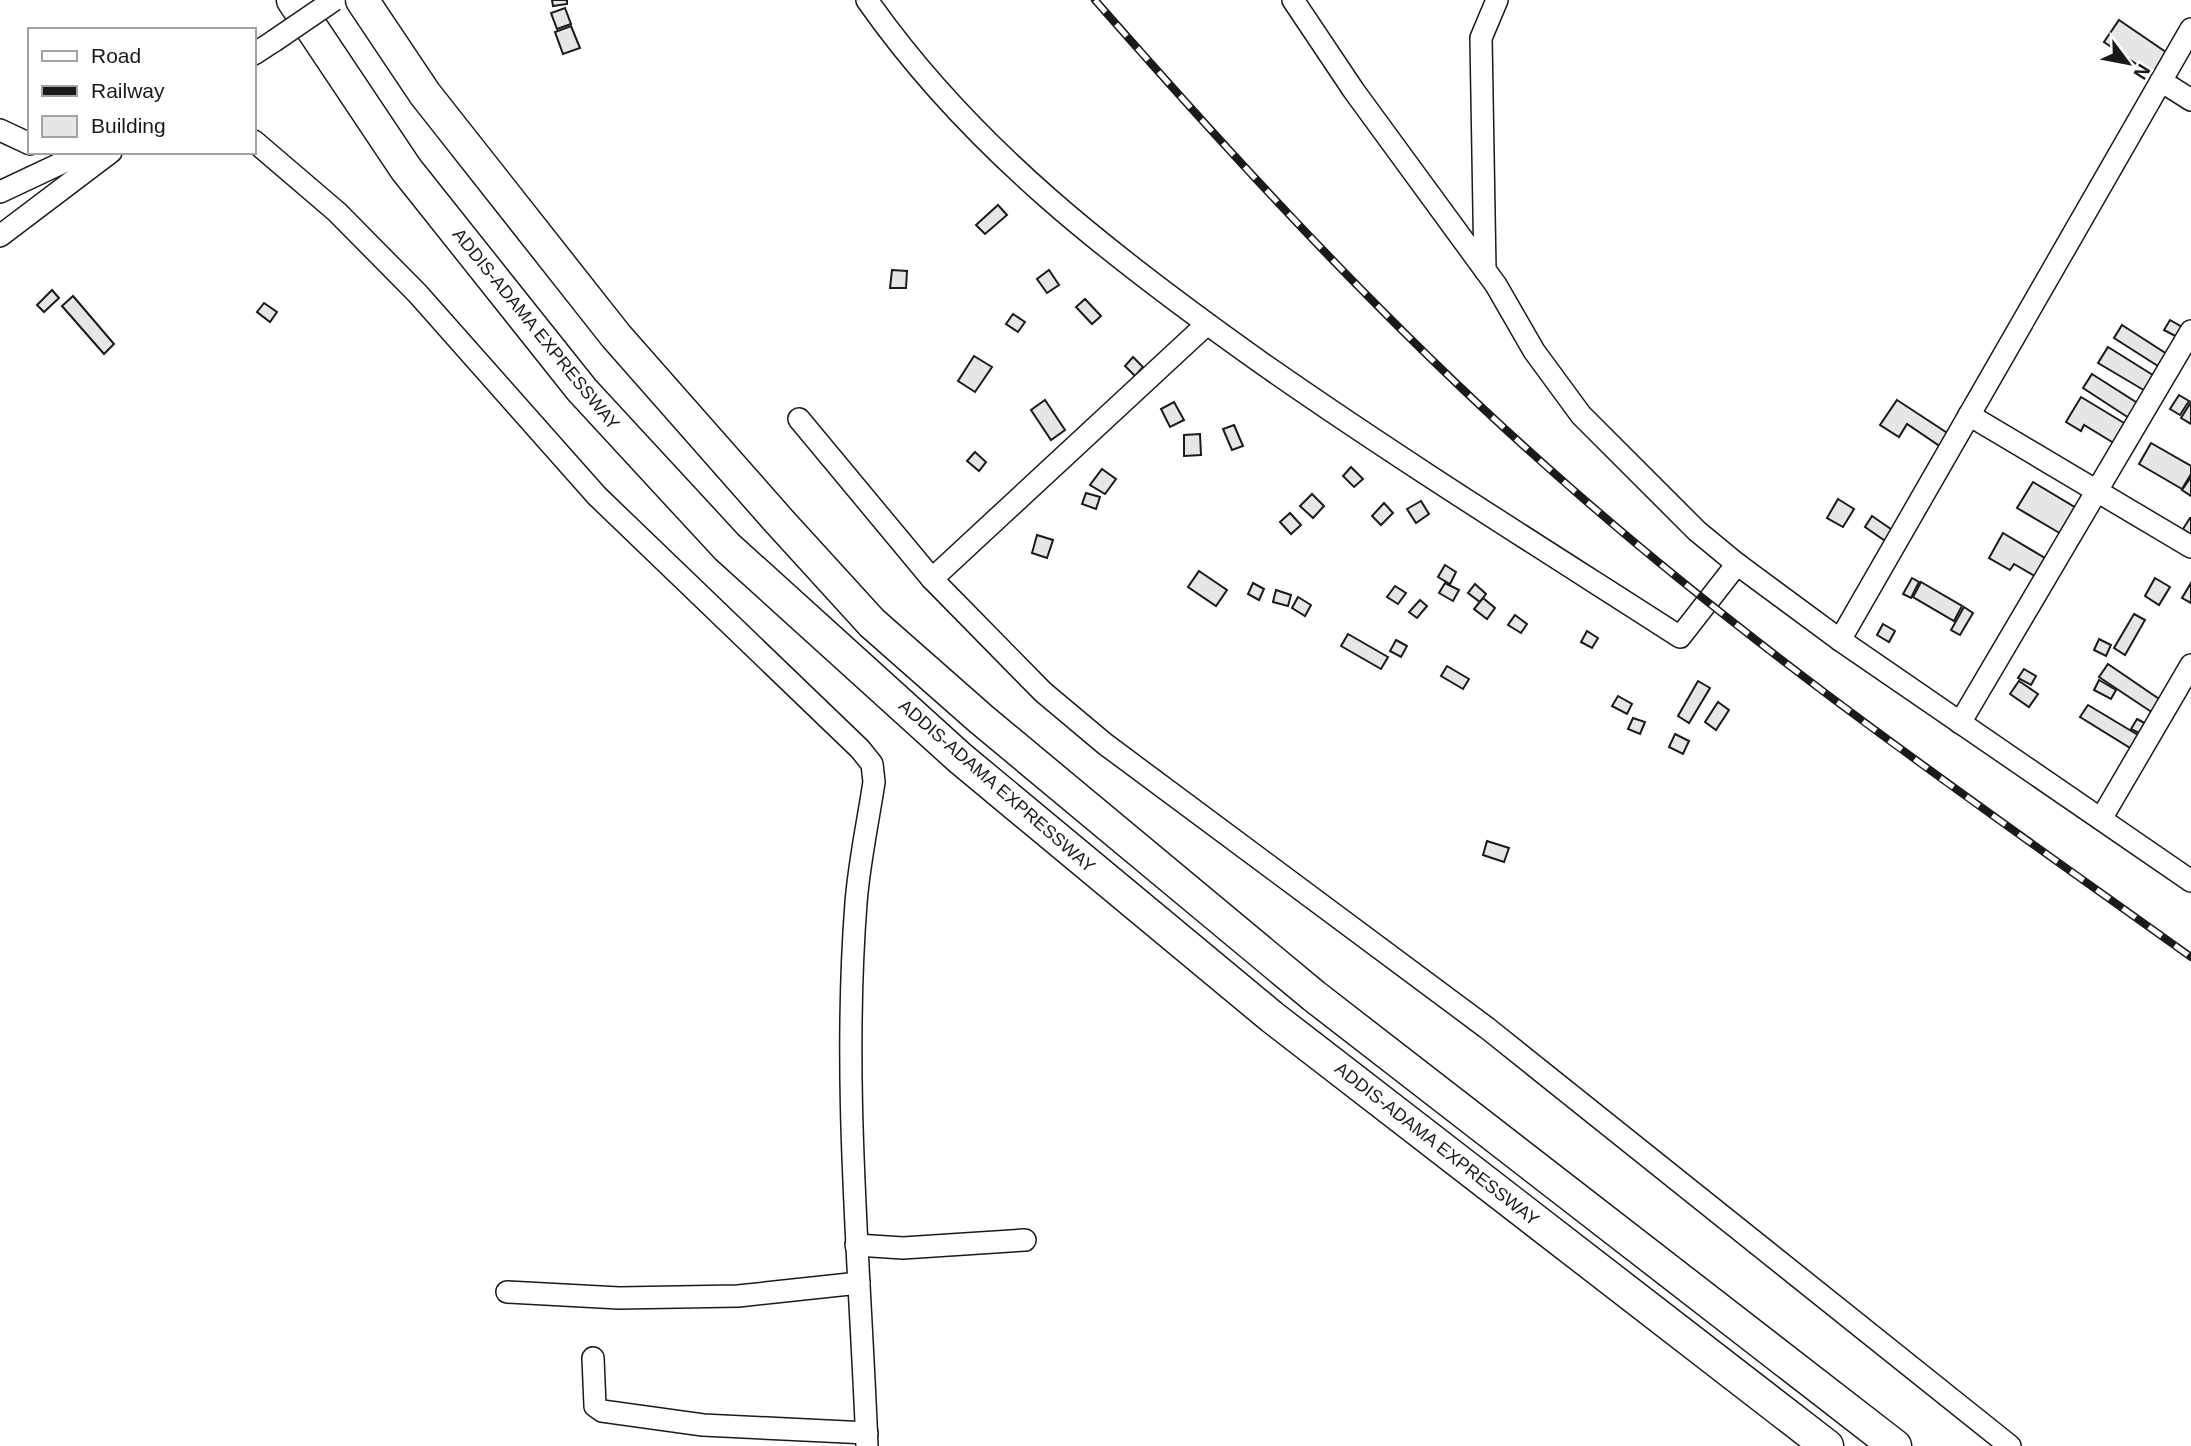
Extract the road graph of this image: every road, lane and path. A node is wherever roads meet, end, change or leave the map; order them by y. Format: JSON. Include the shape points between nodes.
{"nodes":[{"id":1,"x":293,"y":0,"type":"edge"},
{"id":2,"x":334,"y":0,"type":"edge"},
{"id":3,"x":362,"y":0,"type":"edge"},
{"id":4,"x":867,"y":0,"type":"edge"},
{"id":5,"x":1293,"y":0,"type":"edge"},
{"id":6,"x":1497,"y":0,"type":"edge"},
{"id":7,"x":2191,"y":29,"type":"edge"},
{"id":8,"x":256,"y":53,"type":"edge"},
{"id":9,"x":2161,"y":81,"type":"junction"},
{"id":10,"x":2191,"y":100,"type":"edge"},
{"id":11,"x":0,"y":131,"type":"edge"},
{"id":12,"x":28,"y":143,"type":"edge"},
{"id":13,"x":256,"y":143,"type":"edge"},
{"id":14,"x":75,"y":154,"type":"edge"},
{"id":15,"x":108,"y":154,"type":"edge"},
{"id":16,"x":44,"y":160,"type":"edge"},
{"id":17,"x":64,"y":188,"type":"junction"},
{"id":18,"x":0,"y":192,"type":"edge"},
{"id":19,"x":0,"y":236,"type":"edge"},
{"id":20,"x":1485,"y":270,"type":"junction"},
{"id":21,"x":1207,"y":324,"type":"junction"},
{"id":22,"x":2191,"y":331,"type":"edge"},
{"id":23,"x":1969,"y":415,"type":"junction"},
{"id":24,"x":799,"y":419,"type":"dead end"},
{"id":25,"x":2097,"y":491,"type":"junction"},
{"id":26,"x":2191,"y":547,"type":"edge"},
{"id":27,"x":1737,"y":564,"type":"junction"},
{"id":28,"x":932,"y":579,"type":"junction"},
{"id":29,"x":1840,"y":640,"type":"junction"},
{"id":30,"x":2191,"y":666,"type":"edge"},
{"id":31,"x":1960,"y":723,"type":"junction"},
{"id":32,"x":2101,"y":819,"type":"junction"},
{"id":33,"x":2191,"y":881,"type":"edge"},
{"id":34,"x":1026,"y":1240,"type":"dead end"},
{"id":35,"x":856,"y":1245,"type":"junction"},
{"id":36,"x":859,"y":1283,"type":"junction"},
{"id":37,"x":508,"y":1292,"type":"dead end"},
{"id":38,"x":593,"y":1358,"type":"dead end"},
{"id":39,"x":867,"y":1439,"type":"edge"},
{"id":40,"x":1827,"y":1446,"type":"edge"},
{"id":41,"x":1895,"y":1446,"type":"edge"},
{"id":42,"x":2010,"y":1446,"type":"edge"}],
"edges":[{"from":1,"to":40,"type":"highway","name":"ADDIS-ADAMA EXPRESSWAY","via":[[414,179],[582,390],[727,547],[960,758],[1272,1017]]},
{"from":2,"to":8,"type":"street","bridge":true},
{"from":3,"to":41,"type":"highway","via":[[425,94],[616,336],[872,622],[981,719],[1314,996]]},
{"from":4,"to":21,"type":"street","via":[[900,47],[989,145],[1104,248]]},
{"from":5,"to":20,"type":"street"},
{"from":6,"to":20,"type":"street","via":[[1481,38]]},
{"from":7,"to":9,"type":"street"},
{"from":9,"to":10,"type":"street"},
{"from":9,"to":23,"type":"street"},
{"from":11,"to":12,"type":"street"},
{"from":13,"to":35,"type":"street","via":[[337,212],[418,294],[597,496],[872,764],[874,782],[856,900],[851,988]]},
{"from":14,"to":16,"type":"street"},
{"from":15,"to":17,"type":"street"},
{"from":16,"to":17,"type":"street"},
{"from":16,"to":18,"type":"street"},
{"from":17,"to":19,"type":"street"},
{"from":20,"to":27,"type":"street","via":[[1534,351],[1581,415],[1697,531]]},
{"from":21,"to":27,"type":"street","via":[[1369,438],[1680,637]]},
{"from":21,"to":28,"type":"street"},
{"from":22,"to":25,"type":"street"},
{"from":23,"to":25,"type":"street"},
{"from":23,"to":29,"type":"street"},
{"from":24,"to":28,"type":"street"},
{"from":25,"to":26,"type":"street"},
{"from":25,"to":31,"type":"street"},
{"from":27,"to":29,"type":"street"},
{"from":28,"to":42,"type":"street","via":[[1043,692],[1105,744],[1487,1028]]},
{"from":29,"to":31,"type":"street"},
{"from":30,"to":32,"type":"street"},
{"from":31,"to":32,"type":"street"},
{"from":32,"to":33,"type":"street"},
{"from":34,"to":35,"type":"street","via":[[903,1248]]},
{"from":35,"to":36,"type":"street"},
{"from":36,"to":37,"type":"street","via":[[738,1296],[620,1298]]},
{"from":36,"to":39,"type":"street"},
{"from":38,"to":39,"type":"street","via":[[593,1399],[602,1411]]}]}
